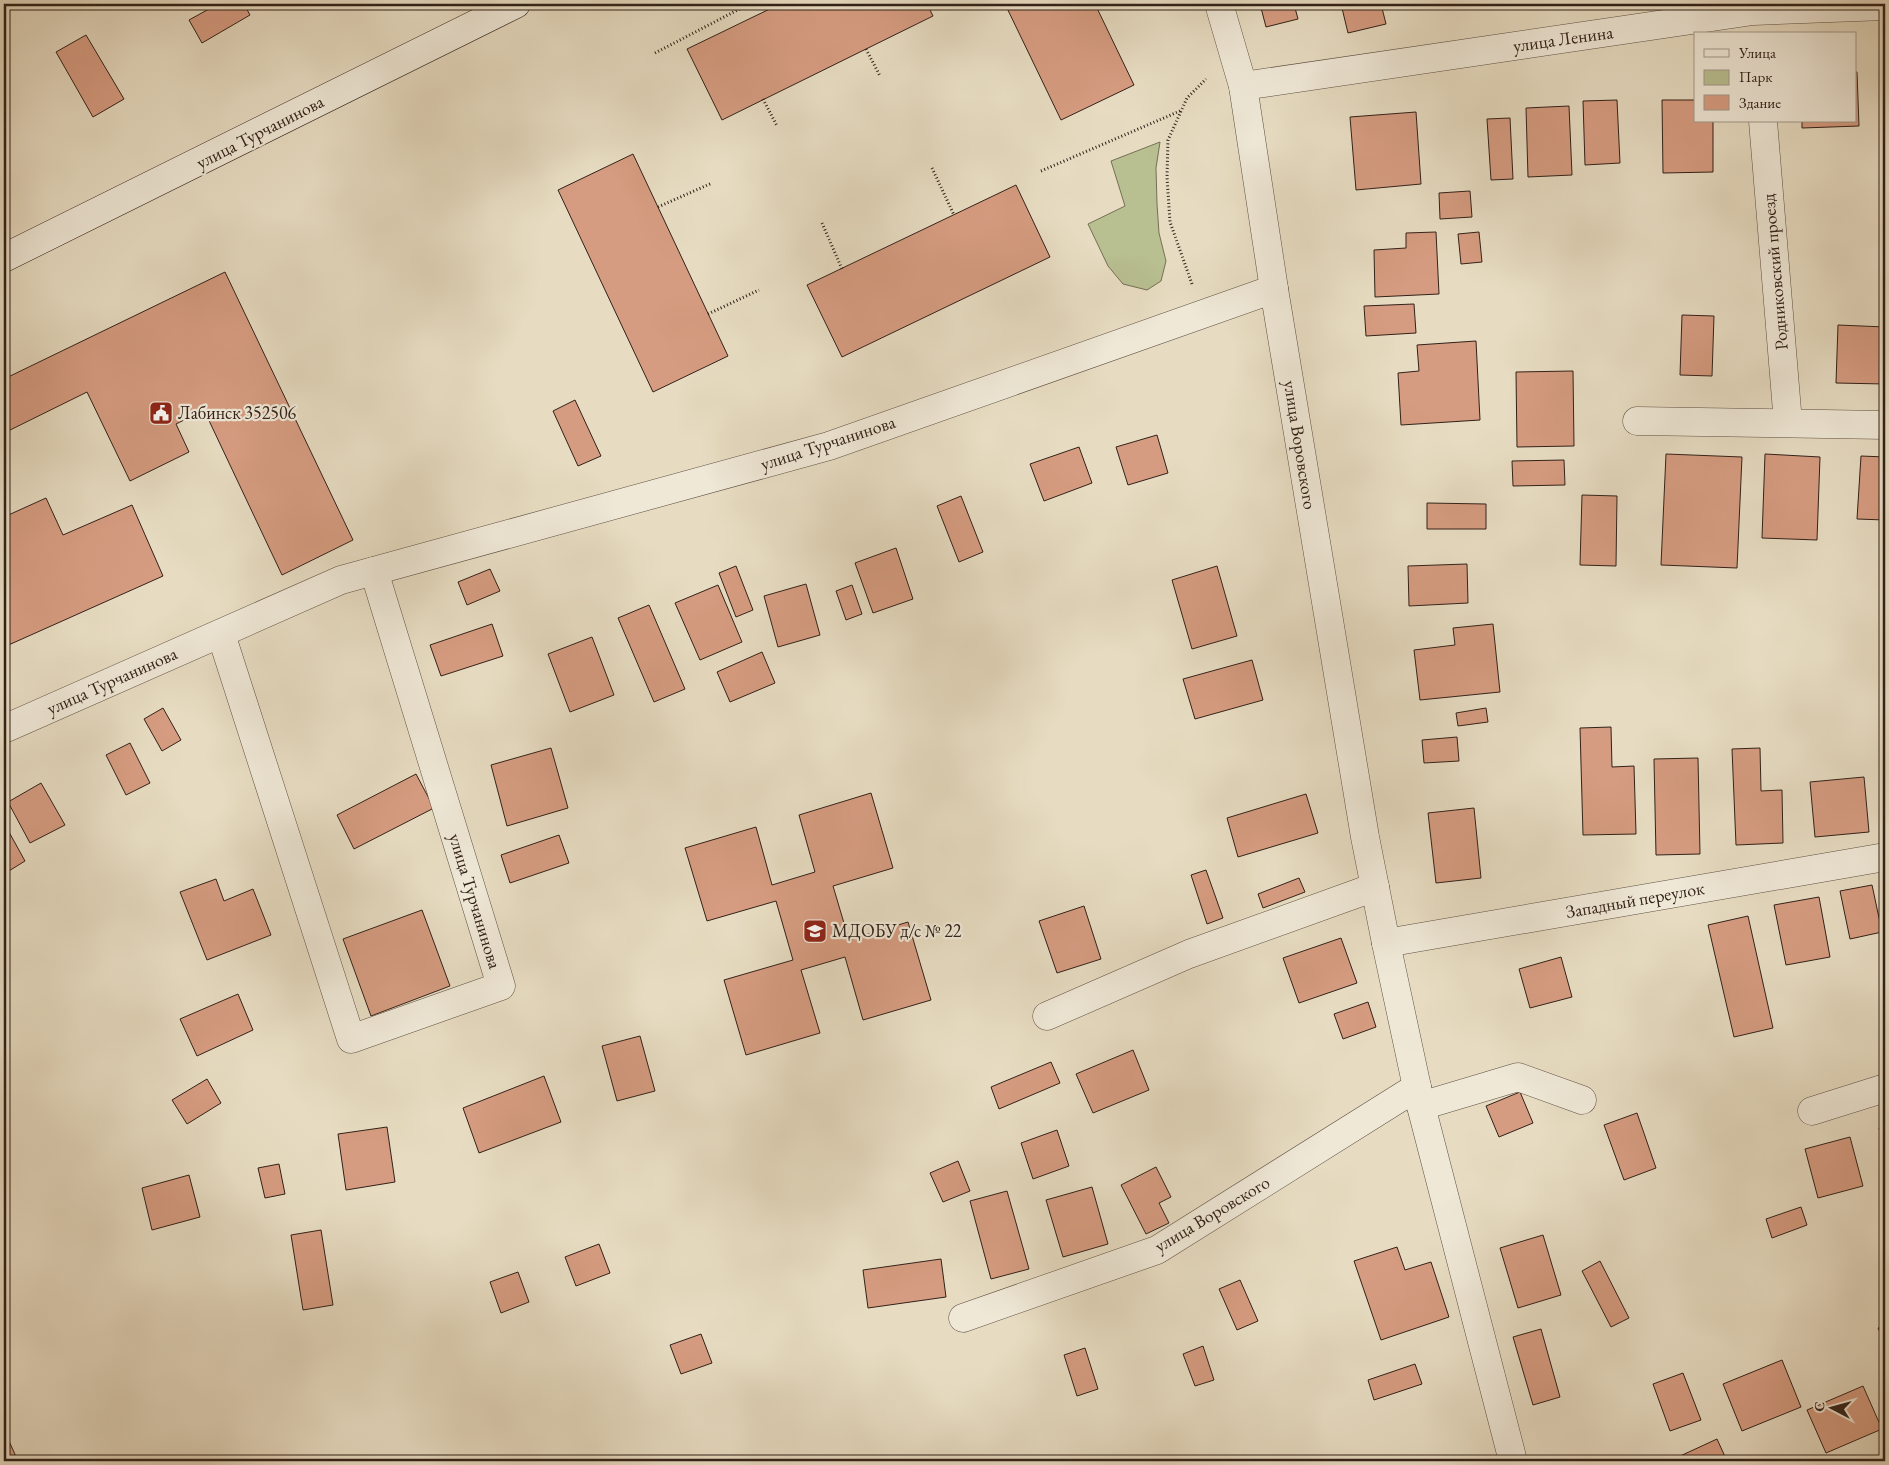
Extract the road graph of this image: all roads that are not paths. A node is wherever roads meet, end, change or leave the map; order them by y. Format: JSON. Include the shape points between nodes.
{"nodes":[{"id":1,"x":516,"y":4,"type":"edge"},
{"id":2,"x":1219,"y":4,"type":"edge"},
{"id":3,"x":1885,"y":6,"type":"edge"},
{"id":4,"x":1754,"y":23,"type":"edge"},
{"id":5,"x":1243,"y":86,"type":"junction"},
{"id":6,"x":1763,"y":122,"type":"edge"},
{"id":7,"x":4,"y":258,"type":"edge"},
{"id":8,"x":1274,"y":289,"type":"junction"},
{"id":9,"x":1637,"y":421,"type":"dead end"},
{"id":10,"x":1788,"y":423,"type":"junction"},
{"id":11,"x":1885,"y":425,"type":"edge"},
{"id":12,"x":374,"y":571,"type":"junction"},
{"id":13,"x":221,"y":634,"type":"junction"},
{"id":14,"x":4,"y":729,"type":"edge"},
{"id":15,"x":1885,"y":857,"type":"edge"},
{"id":16,"x":1375,"y":887,"type":"junction"},
{"id":17,"x":1386,"y":943,"type":"junction"},
{"id":18,"x":1046,"y":1016,"type":"dead end"},
{"id":19,"x":1885,"y":1088,"type":"edge"},
{"id":20,"x":1419,"y":1096,"type":"junction"},
{"id":21,"x":1582,"y":1100,"type":"dead end"},
{"id":22,"x":1812,"y":1111,"type":"dead end"},
{"id":23,"x":963,"y":1318,"type":"dead end"},
{"id":24,"x":1513,"y":1461,"type":"edge"}],
"edges":[{"from":1,"to":7,"type":"street","name":"улица Турчанинова"},
{"from":2,"to":5,"type":"street","name":"улица Воровского"},
{"from":3,"to":4,"type":"street","name":"улица Ленина"},
{"from":4,"to":5,"type":"street","name":"улица Ленина"},
{"from":5,"to":8,"type":"street","name":"улица Воровского"},
{"from":6,"to":10,"type":"street","name":"Родниковский проезд"},
{"from":8,"to":12,"type":"street","name":"улица Турчанинова","via":[[828,446]]},
{"from":8,"to":16,"type":"street","name":"улица Воровского"},
{"from":9,"to":10,"type":"street"},
{"from":10,"to":11,"type":"street"},
{"from":12,"to":13,"type":"street","name":"улица Турчанинова","via":[[341,580]]},
{"from":12,"to":13,"type":"street","name":"улица Турчанинова","via":[[501,986],[351,1039]]},
{"from":13,"to":14,"type":"street","name":"улица Турчанинова"},
{"from":15,"to":17,"type":"street","name":"Западный переулок"},
{"from":16,"to":17,"type":"street","name":"улица Воровского"},
{"from":16,"to":18,"type":"street","via":[[1189,954]]},
{"from":17,"to":20,"type":"street","name":"улица Воровского"},
{"from":19,"to":22,"type":"street"},
{"from":20,"to":21,"type":"street","via":[[1518,1077]]},
{"from":20,"to":23,"type":"street","name":"улица Воровского","via":[[1157,1250]]},
{"from":20,"to":24,"type":"street","name":"улица Воровского"}]}
